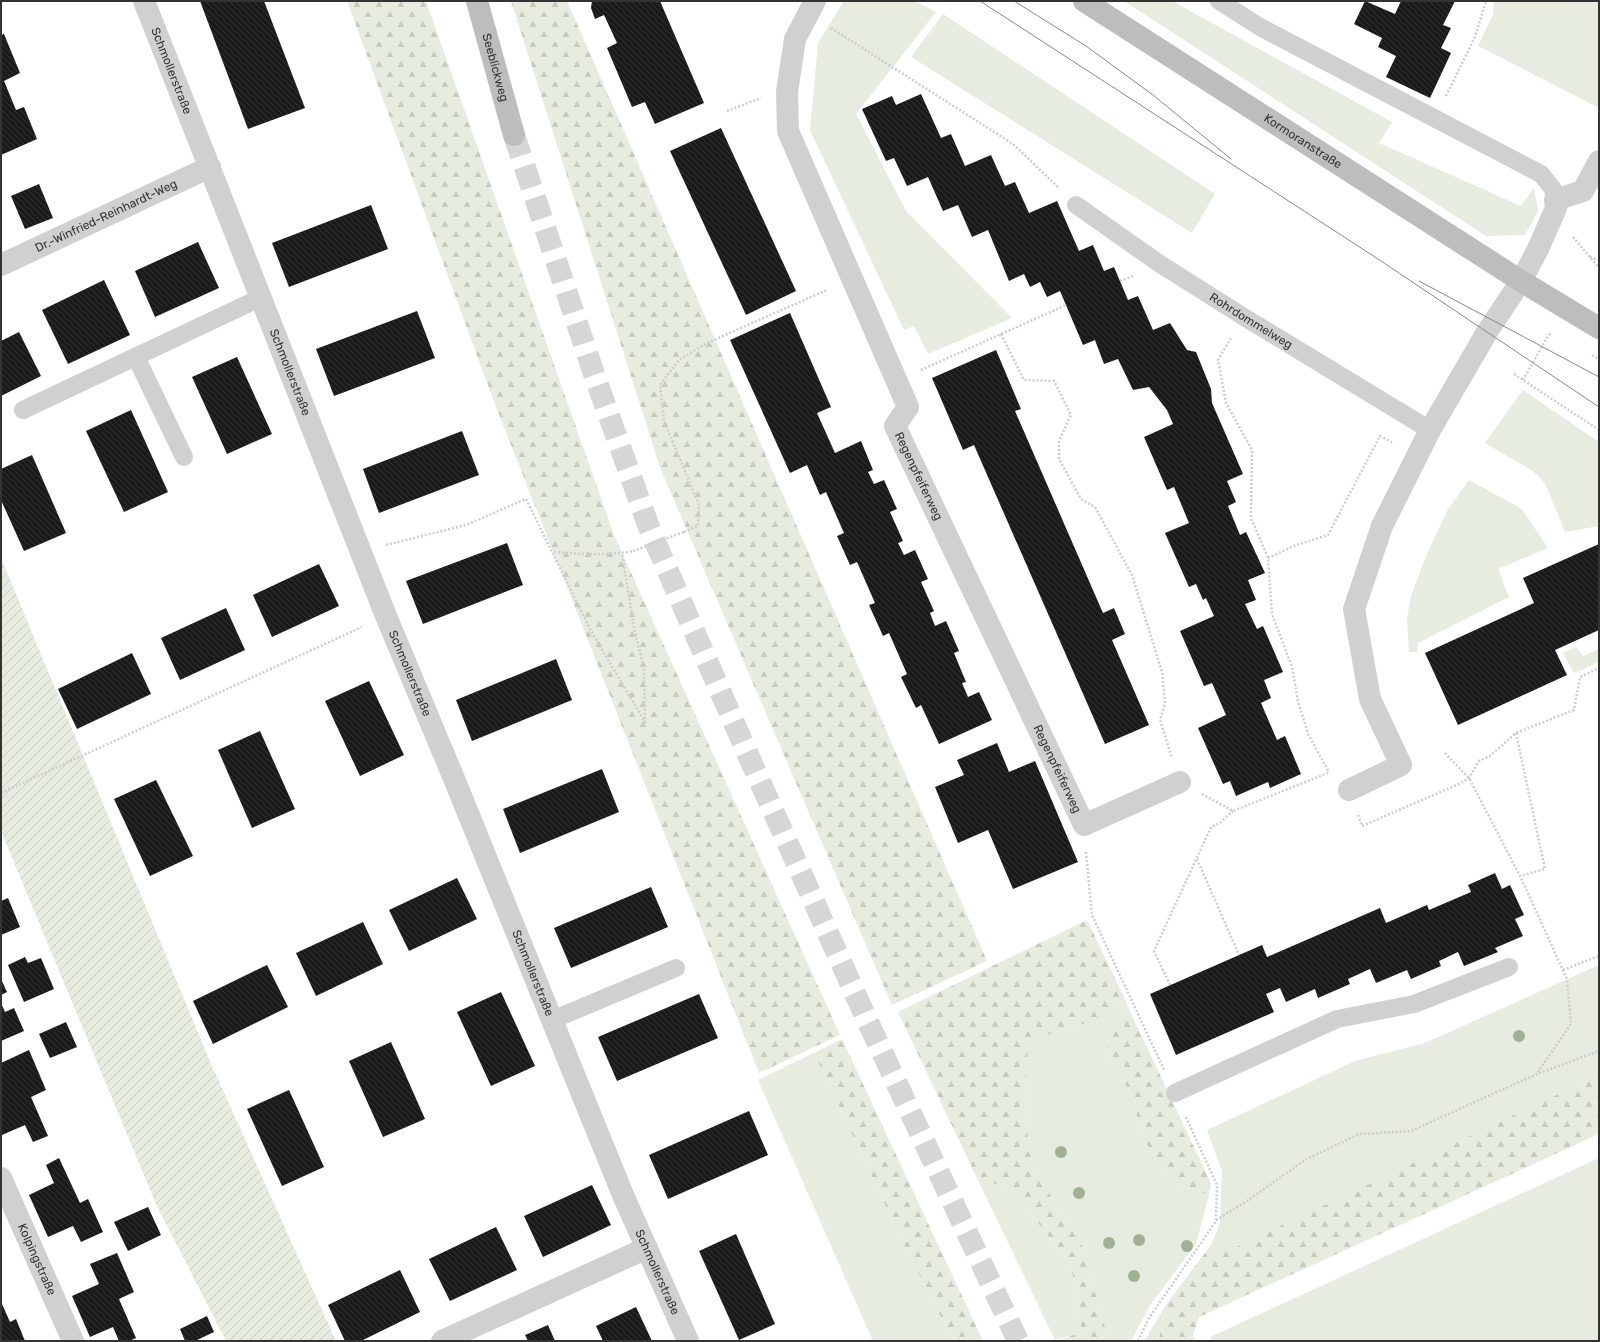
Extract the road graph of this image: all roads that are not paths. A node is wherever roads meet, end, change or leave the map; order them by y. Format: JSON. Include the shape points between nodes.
{"nodes":[{"id":1,"x":144,"y":1,"type":"edge"},
{"id":2,"x":477,"y":1,"type":"edge"},
{"id":3,"x":814,"y":1,"type":"edge"},
{"id":4,"x":1084,"y":1,"type":"edge"},
{"id":5,"x":1219,"y":1,"type":"edge"},
{"id":6,"x":514,"y":135,"type":"tunnel mouth"},
{"id":7,"x":1599,"y":161,"type":"edge"},
{"id":8,"x":210,"y":167,"type":"junction"},
{"id":9,"x":1555,"y":200,"type":"junction"},
{"id":10,"x":1076,"y":205,"type":"road end"},
{"id":11,"x":1,"y":265,"type":"edge"},
{"id":12,"x":1521,"y":281,"type":"junction"},
{"id":13,"x":260,"y":298,"type":"junction"},
{"id":14,"x":1599,"y":328,"type":"edge"},
{"id":15,"x":136,"y":357,"type":"junction"},
{"id":16,"x":23,"y":410,"type":"dead end"},
{"id":17,"x":1421,"y":425,"type":"junction"},
{"id":18,"x":184,"y":457,"type":"dead end"},
{"id":19,"x":1180,"y":782,"type":"road end"},
{"id":20,"x":1349,"y":790,"type":"road end"},
{"id":21,"x":1509,"y":967,"type":"dead end"},
{"id":22,"x":676,"y":968,"type":"dead end"},
{"id":23,"x":552,"y":1020,"type":"junction"},
{"id":24,"x":1175,"y":1093,"type":"dead end"},
{"id":25,"x":1,"y":1178,"type":"edge"},
{"id":26,"x":647,"y":1248,"type":"junction"},
{"id":27,"x":73,"y":1341,"type":"edge"},
{"id":28,"x":442,"y":1341,"type":"edge"},
{"id":29,"x":688,"y":1341,"type":"edge"}],
"edges":[{"from":1,"to":8,"type":"street","name":"Schmollerstraße"},
{"from":2,"to":6,"type":"street","name":"Seeblickweg"},
{"from":3,"to":19,"type":"street","name":"Regenpfeiferweg","via":[[795,39],[787,92],[788,131],[908,408],[895,426],[1084,825]]},
{"from":4,"to":12,"type":"street","name":"Kormoranstraße"},
{"from":5,"to":9,"type":"lane","via":[[1260,27],[1540,174],[1553,189]]},
{"from":7,"to":9,"type":"street","via":[[1583,191]]},
{"from":8,"to":11,"type":"street","name":"Dr.-Winfried-Reinhardt-Weg"},
{"from":8,"to":13,"type":"street","name":"Schmollerstraße"},
{"from":9,"to":12,"type":"street","via":[[1556,208]]},
{"from":10,"to":17,"type":"lane","name":"Rohrdommelweg","via":[[1160,264]]},
{"from":12,"to":14,"type":"street","name":"Kormoranstraße"},
{"from":12,"to":17,"type":"street"},
{"from":13,"to":15,"type":"lane"},
{"from":13,"to":23,"type":"street","name":"Schmollerstraße","via":[[360,552]]},
{"from":15,"to":16,"type":"lane"},
{"from":15,"to":18,"type":"lane"},
{"from":17,"to":20,"type":"street","via":[[1382,526],[1354,609],[1370,699],[1401,765]]},
{"from":21,"to":24,"type":"lane","via":[[1414,1004],[1337,1019]]},
{"from":22,"to":23,"type":"lane"},
{"from":23,"to":26,"type":"street","name":"Schmollerstraße"},
{"from":25,"to":27,"type":"street","name":"Kolpingstraße"},
{"from":26,"to":28,"type":"street"},
{"from":26,"to":29,"type":"street","name":"Schmollerstraße"}]}
